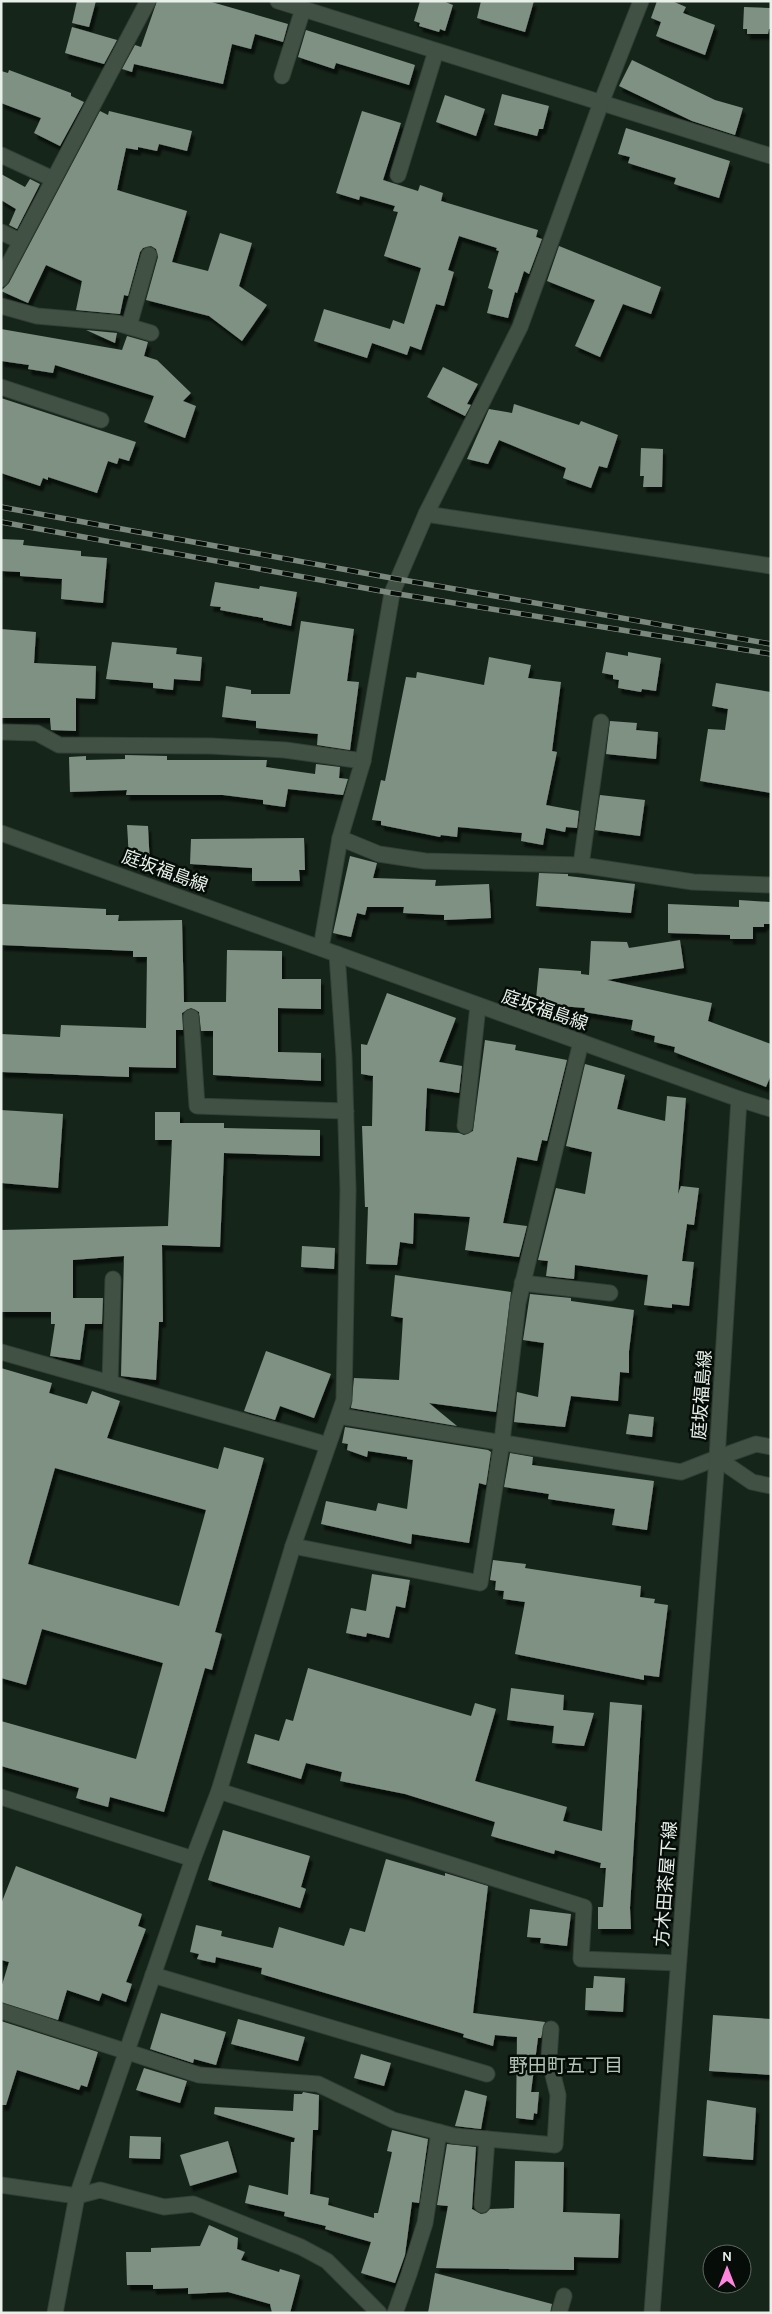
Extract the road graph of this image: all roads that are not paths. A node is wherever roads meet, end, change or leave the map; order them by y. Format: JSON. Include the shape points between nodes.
{"nodes":[{"id":1,"x":148,"y":1,"type":"edge"},
{"id":2,"x":278,"y":1,"type":"edge"},
{"id":3,"x":641,"y":1,"type":"edge"},
{"id":4,"x":304,"y":9,"type":"junction"},
{"id":5,"x":436,"y":51,"type":"junction"},
{"id":6,"x":282,"y":76,"type":"dead end"},
{"id":7,"x":601,"y":103,"type":"junction"},
{"id":8,"x":1,"y":155,"type":"edge"},
{"id":9,"x":771,"y":156,"type":"edge"},
{"id":10,"x":398,"y":175,"type":"dead end"},
{"id":11,"x":53,"y":179,"type":"junction"},
{"id":12,"x":1,"y":232,"type":"edge"},
{"id":13,"x":20,"y":241,"type":"junction"},
{"id":14,"x":149,"y":255,"type":"dead end"},
{"id":15,"x":1,"y":279,"type":"edge"},
{"id":16,"x":1,"y":306,"type":"edge"},
{"id":17,"x":129,"y":326,"type":"junction"},
{"id":18,"x":151,"y":332,"type":"dead end"},
{"id":19,"x":1,"y":387,"type":"edge"},
{"id":20,"x":101,"y":420,"type":"dead end"},
{"id":21,"x":426,"y":514,"type":"junction"},
{"id":22,"x":771,"y":566,"type":"edge"},
{"id":23,"x":601,"y":722,"type":"dead end"},
{"id":24,"x":1,"y":732,"type":"edge"},
{"id":25,"x":363,"y":761,"type":"junction"},
{"id":26,"x":1,"y":833,"type":"edge"},
{"id":27,"x":340,"y":838,"type":"junction"},
{"id":28,"x":581,"y":865,"type":"junction"},
{"id":29,"x":771,"y":885,"type":"edge"},
{"id":30,"x":321,"y":948,"type":"junction"},
{"id":31,"x":337,"y":954,"type":"junction"},
{"id":32,"x":478,"y":1006,"type":"junction"},
{"id":33,"x":191,"y":1017,"type":"dead end"},
{"id":34,"x":581,"y":1042,"type":"junction"},
{"id":35,"x":739,"y":1098,"type":"junction"},
{"id":36,"x":771,"y":1109,"type":"edge"},
{"id":37,"x":346,"y":1111,"type":"junction"},
{"id":38,"x":465,"y":1126,"type":"dead end"},
{"id":39,"x":113,"y":1279,"type":"dead end"},
{"id":40,"x":522,"y":1283,"type":"junction"},
{"id":41,"x":610,"y":1293,"type":"dead end"},
{"id":42,"x":1,"y":1352,"type":"edge"},
{"id":43,"x":110,"y":1382,"type":"junction"},
{"id":44,"x":339,"y":1416,"type":"junction"},
{"id":45,"x":502,"y":1441,"type":"junction"},
{"id":46,"x":328,"y":1445,"type":"junction"},
{"id":47,"x":771,"y":1447,"type":"edge"},
{"id":48,"x":717,"y":1458,"type":"junction"},
{"id":49,"x":771,"y":1486,"type":"edge"},
{"id":50,"x":293,"y":1546,"type":"junction"},
{"id":51,"x":219,"y":1791,"type":"junction"},
{"id":52,"x":1,"y":1797,"type":"edge"},
{"id":53,"x":193,"y":1859,"type":"junction"},
{"id":54,"x":678,"y":1963,"type":"junction"},
{"id":55,"x":153,"y":1975,"type":"junction"},
{"id":56,"x":1,"y":2011,"type":"edge"},
{"id":57,"x":551,"y":2029,"type":"dead end"},
{"id":58,"x":128,"y":2052,"type":"junction"},
{"id":59,"x":487,"y":2074,"type":"dead end"},
{"id":60,"x":439,"y":2132,"type":"junction"},
{"id":61,"x":487,"y":2139,"type":"junction"},
{"id":62,"x":1,"y":2185,"type":"edge"},
{"id":63,"x":77,"y":2196,"type":"junction"},
{"id":64,"x":482,"y":2205,"type":"dead end"},
{"id":65,"x":564,"y":2296,"type":"dead end"},
{"id":66,"x":54,"y":2313,"type":"edge"},
{"id":67,"x":379,"y":2313,"type":"edge"},
{"id":68,"x":395,"y":2313,"type":"edge"},
{"id":69,"x":559,"y":2313,"type":"edge"},
{"id":70,"x":652,"y":2313,"type":"edge"}],
"edges":[{"from":1,"to":11,"type":"street"},
{"from":2,"to":4,"type":"street"},
{"from":3,"to":7,"type":"street"},
{"from":4,"to":5,"type":"street"},
{"from":4,"to":6,"type":"street"},
{"from":5,"to":7,"type":"street"},
{"from":5,"to":10,"type":"street"},
{"from":7,"to":9,"type":"street"},
{"from":7,"to":21,"type":"street","via":[[520,328]]},
{"from":8,"to":11,"type":"street"},
{"from":11,"to":13,"type":"street"},
{"from":12,"to":13,"type":"street"},
{"from":13,"to":15,"type":"street"},
{"from":14,"to":17,"type":"street"},
{"from":16,"to":17,"type":"street","via":[[37,316]]},
{"from":17,"to":18,"type":"street"},
{"from":19,"to":20,"type":"street"},
{"from":21,"to":22,"type":"street"},
{"from":21,"to":25,"type":"street","via":[[392,593]]},
{"from":23,"to":28,"type":"street"},
{"from":24,"to":25,"type":"street","via":[[37,733],[59,745],[211,746],[285,750]]},
{"from":25,"to":27,"type":"street"},
{"from":26,"to":30,"type":"street","name":"庭坂福島線"},
{"from":27,"to":28,"type":"street","via":[[380,854],[425,861]]},
{"from":27,"to":30,"type":"street"},
{"from":28,"to":29,"type":"street","via":[[693,882]]},
{"from":30,"to":31,"type":"street","name":"庭坂福島線"},
{"from":31,"to":32,"type":"street","name":"庭坂福島線"},
{"from":31,"to":37,"type":"street"},
{"from":32,"to":34,"type":"street","name":"庭坂福島線"},
{"from":32,"to":38,"type":"street"},
{"from":33,"to":37,"type":"street","via":[[197,1106]]},
{"from":34,"to":35,"type":"street","name":"庭坂福島線"},
{"from":34,"to":40,"type":"street"},
{"from":35,"to":36,"type":"street"},
{"from":35,"to":48,"type":"street","name":"庭坂福島線"},
{"from":37,"to":44,"type":"street","via":[[346,1339],[344,1400]]},
{"from":39,"to":43,"type":"street"},
{"from":40,"to":41,"type":"street"},
{"from":40,"to":45,"type":"street"},
{"from":42,"to":43,"type":"street"},
{"from":43,"to":46,"type":"street"},
{"from":44,"to":45,"type":"street"},
{"from":44,"to":46,"type":"street"},
{"from":45,"to":48,"type":"street","via":[[681,1472]]},
{"from":45,"to":50,"type":"street","via":[[480,1582]]},
{"from":46,"to":50,"type":"street"},
{"from":47,"to":48,"type":"street","name":"庭坂福島線","via":[[756,1444]]},
{"from":48,"to":49,"type":"street","name":"庭坂福島線","via":[[752,1482]]},
{"from":48,"to":54,"type":"street","name":"方木田茶屋下線"},
{"from":50,"to":51,"type":"street"},
{"from":51,"to":53,"type":"street"},
{"from":51,"to":54,"type":"street","via":[[584,1906],[581,1960]]},
{"from":52,"to":53,"type":"street"},
{"from":53,"to":55,"type":"street"},
{"from":54,"to":70,"type":"street","name":"方木田茶屋下線"},
{"from":55,"to":58,"type":"street"},
{"from":55,"to":59,"type":"street"},
{"from":56,"to":58,"type":"street"},
{"from":57,"to":61,"type":"street","via":[[549,2059],[558,2095],[555,2145]]},
{"from":58,"to":60,"type":"street","via":[[199,2075],[318,2084],[393,2120]]},
{"from":58,"to":63,"type":"street"},
{"from":60,"to":61,"type":"street"},
{"from":60,"to":68,"type":"street","via":[[425,2223]]},
{"from":61,"to":64,"type":"street"},
{"from":62,"to":63,"type":"street"},
{"from":63,"to":66,"type":"street"},
{"from":63,"to":67,"type":"street","via":[[100,2190],[164,2207],[193,2204],[301,2247],[328,2262]]},
{"from":65,"to":69,"type":"street"}]}
